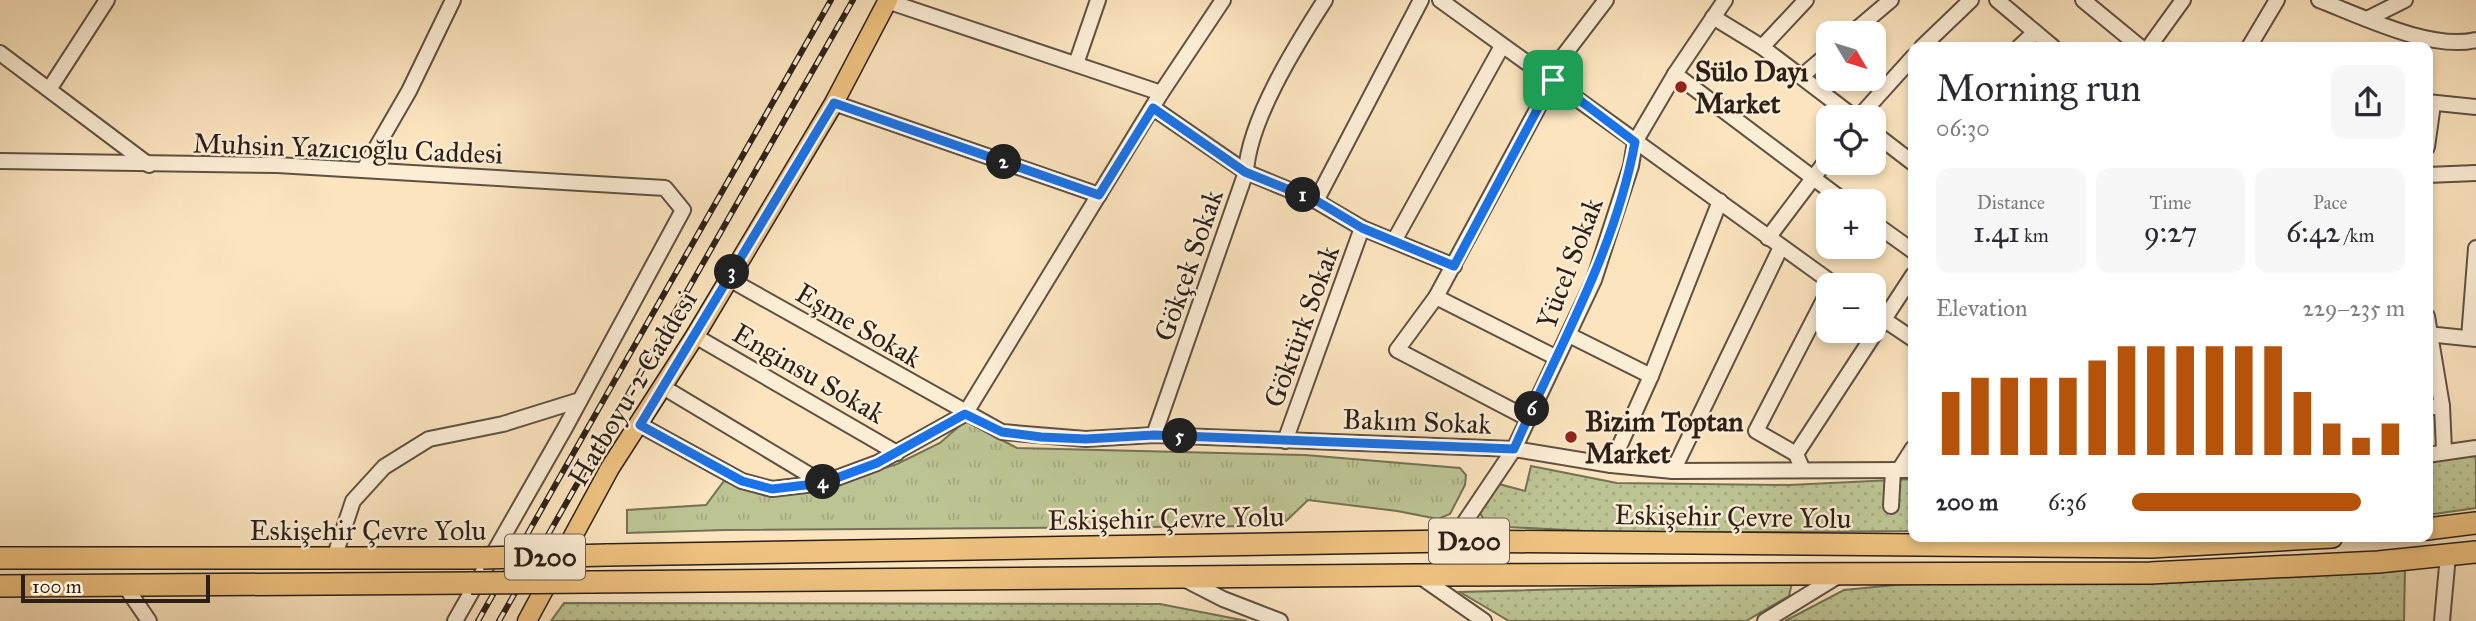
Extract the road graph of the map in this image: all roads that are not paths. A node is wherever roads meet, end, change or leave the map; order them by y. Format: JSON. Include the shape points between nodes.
{"nodes":[{"id":1,"x":107,"y":0,"type":"edge"},
{"id":2,"x":453,"y":0,"type":"edge"},
{"id":3,"x":1098,"y":0,"type":"edge"},
{"id":4,"x":1223,"y":0,"type":"edge"},
{"id":5,"x":1325,"y":0,"type":"edge"},
{"id":6,"x":1422,"y":0,"type":"edge"},
{"id":7,"x":1440,"y":0,"type":"edge"},
{"id":8,"x":1606,"y":0,"type":"edge"},
{"id":9,"x":1725,"y":0,"type":"edge"},
{"id":10,"x":1806,"y":0,"type":"edge"},
{"id":11,"x":1891,"y":0,"type":"edge"},
{"id":12,"x":1971,"y":0,"type":"edge"},
{"id":13,"x":1997,"y":0,"type":"edge"},
{"id":14,"x":2083,"y":0,"type":"edge"},
{"id":15,"x":2183,"y":0,"type":"edge"},
{"id":16,"x":2277,"y":0,"type":"edge"},
{"id":17,"x":2319,"y":0,"type":"edge"},
{"id":18,"x":2404,"y":0,"type":"edge"},
{"id":19,"x":888,"y":1,"type":"edge"},
{"id":20,"x":1713,"y":17,"type":"junction"},
{"id":21,"x":2367,"y":19,"type":"junction"},
{"id":22,"x":1866,"y":21,"type":"edge"},
{"id":23,"x":2035,"y":32,"type":"junction"},
{"id":24,"x":2476,"y":40,"type":"edge"},
{"id":25,"x":1927,"y":42,"type":"edge"},
{"id":26,"x":2024,"y":42,"type":"edge"},
{"id":27,"x":2047,"y":42,"type":"edge"},
{"id":28,"x":2134,"y":42,"type":"edge"},
{"id":29,"x":2153,"y":42,"type":"edge"},
{"id":30,"x":2252,"y":42,"type":"edge"},
{"id":31,"x":2420,"y":42,"type":"edge"},
{"id":32,"x":1502,"y":46,"type":"junction"},
{"id":33,"x":1762,"y":47,"type":"junction"},
{"id":34,"x":0,"y":53,"type":"edge"},
{"id":35,"x":1908,"y":62,"type":"edge"},
{"id":36,"x":1076,"y":64,"type":"junction"},
{"id":37,"x":1816,"y":64,"type":"edge"},
{"id":38,"x":1675,"y":74,"type":"junction"},
{"id":39,"x":1802,"y":76,"type":"junction"},
{"id":40,"x":1550,"y":78,"type":"junction"},
{"id":41,"x":50,"y":88,"type":"junction"},
{"id":42,"x":1161,"y":93,"type":"junction"},
{"id":43,"x":834,"y":103,"type":"junction"},
{"id":44,"x":2433,"y":103,"type":"edge"},
{"id":45,"x":1841,"y":105,"type":"edge"},
{"id":46,"x":1868,"y":105,"type":"edge"},
{"id":47,"x":2476,"y":107,"type":"edge"},
{"id":48,"x":1153,"y":108,"type":"junction"},
{"id":49,"x":1635,"y":142,"type":"junction"},
{"id":50,"x":1886,"y":142,"type":"edge"},
{"id":51,"x":1908,"y":159,"type":"edge"},
{"id":52,"x":0,"y":161,"type":"edge"},
{"id":53,"x":149,"y":165,"type":"junction"},
{"id":54,"x":364,"y":169,"type":"junction"},
{"id":55,"x":1245,"y":172,"type":"junction"},
{"id":56,"x":1816,"y":173,"type":"edge"},
{"id":57,"x":2476,"y":173,"type":"edge"},
{"id":58,"x":2433,"y":175,"type":"edge"},
{"id":59,"x":1812,"y":178,"type":"junction"},
{"id":60,"x":1827,"y":189,"type":"edge"},
{"id":61,"x":1099,"y":195,"type":"junction"},
{"id":62,"x":1317,"y":201,"type":"junction"},
{"id":63,"x":1720,"y":201,"type":"junction"},
{"id":64,"x":1362,"y":228,"type":"junction"},
{"id":65,"x":1886,"y":232,"type":"edge"},
{"id":66,"x":1768,"y":238,"type":"junction"},
{"id":67,"x":1394,"y":241,"type":"junction"},
{"id":68,"x":1780,"y":247,"type":"junction"},
{"id":69,"x":1908,"y":247,"type":"edge"},
{"id":70,"x":2476,"y":248,"type":"edge"},
{"id":71,"x":1454,"y":266,"type":"junction"},
{"id":72,"x":1816,"y":274,"type":"edge"},
{"id":73,"x":729,"y":278,"type":"junction"},
{"id":74,"x":1908,"y":281,"type":"edge"},
{"id":75,"x":1436,"y":296,"type":"junction"},
{"id":76,"x":1886,"y":308,"type":"edge"},
{"id":77,"x":1816,"y":317,"type":"edge"},
{"id":78,"x":1886,"y":322,"type":"edge"},
{"id":79,"x":2433,"y":334,"type":"edge"},
{"id":80,"x":1569,"y":335,"type":"junction"},
{"id":81,"x":695,"y":336,"type":"junction"},
{"id":82,"x":1908,"y":336,"type":"edge"},
{"id":83,"x":2473,"y":338,"type":"edge"},
{"id":84,"x":1865,"y":343,"type":"edge"},
{"id":85,"x":1557,"y":358,"type":"junction"},
{"id":86,"x":1651,"y":376,"type":"junction"},
{"id":87,"x":2433,"y":386,"type":"edge"},
{"id":88,"x":663,"y":387,"type":"junction"},
{"id":89,"x":580,"y":400,"type":"junction"},
{"id":90,"x":2435,"y":407,"type":"edge"},
{"id":91,"x":965,"y":414,"type":"junction"},
{"id":92,"x":1528,"y":418,"type":"junction"},
{"id":93,"x":640,"y":425,"type":"junction"},
{"id":94,"x":1154,"y":435,"type":"junction"},
{"id":95,"x":1285,"y":441,"type":"junction"},
{"id":96,"x":2476,"y":447,"type":"edge"},
{"id":97,"x":1514,"y":449,"type":"junction"},
{"id":98,"x":2444,"y":450,"type":"junction"},
{"id":99,"x":897,"y":453,"type":"junction"},
{"id":100,"x":2433,"y":453,"type":"edge"},
{"id":101,"x":1800,"y":461,"type":"junction"},
{"id":102,"x":1611,"y":465,"type":"junction"},
{"id":103,"x":1902,"y":470,"type":"edge"},
{"id":104,"x":1672,"y":471,"type":"junction"},
{"id":105,"x":823,"y":483,"type":"junction"},
{"id":106,"x":1891,"y":506,"type":"dead end"},
{"id":107,"x":2471,"y":522,"type":"edge"},
{"id":108,"x":2433,"y":528,"type":"edge"},
{"id":109,"x":1452,"y":541,"type":"junction"},
{"id":110,"x":2242,"y":542,"type":"edge"},
{"id":111,"x":2476,"y":552,"type":"edge"},
{"id":112,"x":2448,"y":555,"type":"junction"},
{"id":113,"x":0,"y":558,"type":"edge"},
{"id":114,"x":334,"y":558,"type":"junction"},
{"id":115,"x":1417,"y":575,"type":"junction"},
{"id":116,"x":1839,"y":575,"type":"junction"},
{"id":117,"x":1184,"y":579,"type":"junction"},
{"id":118,"x":0,"y":586,"type":"edge"},
{"id":119,"x":125,"y":586,"type":"junction"},
{"id":120,"x":149,"y":621,"type":"edge"},
{"id":121,"x":455,"y":621,"type":"edge"},
{"id":122,"x":527,"y":621,"type":"edge"},
{"id":123,"x":1280,"y":621,"type":"edge"},
{"id":124,"x":1484,"y":621,"type":"edge"},
{"id":125,"x":1765,"y":621,"type":"edge"},
{"id":126,"x":2442,"y":621,"type":"edge"}],
"edges":[{"from":1,"to":41,"type":"street"},
{"from":2,"to":54,"type":"street"},
{"from":3,"to":36,"type":"street"},
{"from":4,"to":42,"type":"street"},
{"from":5,"to":55,"type":"street","name":"Gökçek Sokak","via":[[1276,82],[1247,155]]},
{"from":6,"to":62,"type":"street"},
{"from":7,"to":32,"type":"street"},
{"from":8,"to":40,"type":"street"},
{"from":9,"to":20,"type":"street","name":"Yücel Sokak"},
{"from":10,"to":33,"type":"street"},
{"from":11,"to":22,"type":"street"},
{"from":12,"to":25,"type":"street"},
{"from":13,"to":23,"type":"street"},
{"from":14,"to":28,"type":"street"},
{"from":15,"to":29,"type":"street"},
{"from":16,"to":30,"type":"street"},
{"from":17,"to":21,"type":"street"},
{"from":18,"to":21,"type":"street"},
{"from":19,"to":36,"type":"street"},
{"from":19,"to":43,"type":"main road","name":"Hatboyu-2 Caddesi"},
{"from":20,"to":33,"type":"street"},
{"from":20,"to":38,"type":"street","name":"Yücel Sokak"},
{"from":21,"to":31,"type":"street"},
{"from":23,"to":26,"type":"street"},
{"from":23,"to":27,"type":"street"},
{"from":24,"to":31,"type":"street"},
{"from":32,"to":40,"type":"street"},
{"from":32,"to":67,"type":"street"},
{"from":33,"to":39,"type":"street"},
{"from":34,"to":41,"type":"street"},
{"from":35,"to":46,"type":"street"},
{"from":36,"to":42,"type":"street"},
{"from":37,"to":39,"type":"street"},
{"from":38,"to":49,"type":"street","name":"Yücel Sokak"},
{"from":38,"to":59,"type":"street"},
{"from":39,"to":45,"type":"street"},
{"from":40,"to":49,"type":"street"},
{"from":40,"to":71,"type":"street"},
{"from":41,"to":53,"type":"street"},
{"from":42,"to":48,"type":"street"},
{"from":43,"to":61,"type":"street"},
{"from":43,"to":73,"type":"main road","name":"Hatboyu-2 Caddesi"},
{"from":44,"to":47,"type":"street"},
{"from":48,"to":55,"type":"street"},
{"from":48,"to":61,"type":"street"},
{"from":49,"to":63,"type":"street"},
{"from":49,"to":80,"type":"street","name":"Yücel Sokak","via":[[1594,281]]},
{"from":50,"to":51,"type":"street"},
{"from":52,"to":53,"type":"street","name":"Muhsin Yazıcıoğlu Caddesi"},
{"from":53,"to":54,"type":"street","name":"Muhsin Yazıcıoğlu Caddesi"},
{"from":54,"to":89,"type":"street","name":"Muhsin Yazıcıoğlu Caddesi","via":[[665,188],[683,211]]},
{"from":55,"to":62,"type":"street"},
{"from":55,"to":94,"type":"street","name":"Gökçek Sokak"},
{"from":56,"to":59,"type":"street"},
{"from":57,"to":58,"type":"street"},
{"from":59,"to":60,"type":"street"},
{"from":59,"to":66,"type":"street"},
{"from":61,"to":91,"type":"street"},
{"from":62,"to":64,"type":"street"},
{"from":63,"to":66,"type":"street"},
{"from":63,"to":86,"type":"street"},
{"from":64,"to":67,"type":"street"},
{"from":64,"to":95,"type":"street","name":"Göktürk Sokak"},
{"from":65,"to":69,"type":"street"},
{"from":66,"to":68,"type":"street"},
{"from":67,"to":71,"type":"street"},
{"from":68,"to":72,"type":"street"},
{"from":68,"to":104,"type":"street"},
{"from":70,"to":83,"type":"street"},
{"from":71,"to":75,"type":"street"},
{"from":73,"to":81,"type":"main road","name":"Hatboyu-2 Caddesi"},
{"from":73,"to":91,"type":"street","name":"Eşme Sokak"},
{"from":74,"to":76,"type":"street"},
{"from":75,"to":85,"type":"street"},
{"from":75,"to":92,"type":"street","via":[[1397,350]]},
{"from":77,"to":101,"type":"street","via":[[1756,431]]},
{"from":78,"to":82,"type":"street"},
{"from":79,"to":83,"type":"street"},
{"from":80,"to":85,"type":"street","name":"Yücel Sokak"},
{"from":80,"to":86,"type":"street"},
{"from":81,"to":88,"type":"main road","name":"Hatboyu-2 Caddesi"},
{"from":81,"to":99,"type":"street","name":"Enginsu Sokak"},
{"from":84,"to":101,"type":"street"},
{"from":85,"to":92,"type":"street","name":"Yücel Sokak"},
{"from":86,"to":102,"type":"street"},
{"from":87,"to":90,"type":"street"},
{"from":88,"to":93,"type":"main road","name":"Hatboyu-2 Caddesi"},
{"from":88,"to":105,"type":"street"},
{"from":89,"to":114,"type":"street","via":[[503,424],[429,439],[384,467],[354,501]]},
{"from":89,"to":121,"type":"street"},
{"from":90,"to":98,"type":"street"},
{"from":91,"to":94,"type":"street","name":"Bakım Sokak","via":[[1002,432],[1041,437]]},
{"from":91,"to":99,"type":"street"},
{"from":92,"to":97,"type":"street","name":"Yücel Sokak"},
{"from":93,"to":105,"type":"street","via":[[742,481],[772,489]]},
{"from":93,"to":122,"type":"main road","name":"Hatboyu-2 Caddesi","via":[[610,468]]},
{"from":94,"to":95,"type":"street","name":"Bakım Sokak"},
{"from":95,"to":97,"type":"street","name":"Bakım Sokak"},
{"from":96,"to":98,"type":"street"},
{"from":97,"to":102,"type":"street","name":"Bakım Sokak"},
{"from":97,"to":109,"type":"street","name":"Yücel Sokak"},
{"from":98,"to":100,"type":"street"},
{"from":99,"to":105,"type":"street"},
{"from":101,"to":103,"type":"street","name":"Bakım Sokak"},
{"from":101,"to":104,"type":"street","name":"Bakım Sokak"},
{"from":102,"to":104,"type":"street","name":"Bakım Sokak"},
{"from":103,"to":106,"type":"street"},
{"from":107,"to":108,"type":"highway"},
{"from":109,"to":110,"type":"highway","name":"Eskişehir Çevre Yolu","number":"D200","via":[[2151,547]]},
{"from":109,"to":114,"type":"highway","name":"Eskişehir Çevre Yolu","number":"D200","bridge":true},
{"from":111,"to":112,"type":"highway","number":"D200"},
{"from":112,"to":116,"type":"highway","number":"D200","via":[[2150,573]]},
{"from":112,"to":126,"type":"street"},
{"from":113,"to":114,"type":"highway","name":"Eskişehir Çevre Yolu","number":"D200"},
{"from":115,"to":116,"type":"highway","number":"D200"},
{"from":115,"to":117,"type":"highway","name":"Eskişehir Çevre Yolu","number":"D200"},
{"from":115,"to":124,"type":"street"},
{"from":116,"to":125,"type":"street"},
{"from":117,"to":119,"type":"highway","name":"Eskişehir Çevre Yolu","number":"D200","bridge":true},
{"from":117,"to":123,"type":"street"},
{"from":118,"to":119,"type":"highway","name":"Eskişehir Çevre Yolu","number":"D200"},
{"from":119,"to":120,"type":"street"}]}
